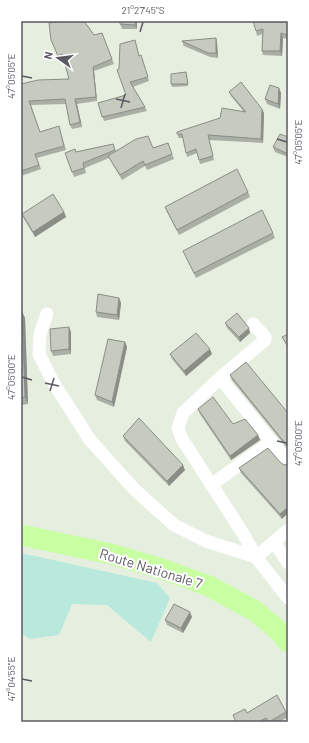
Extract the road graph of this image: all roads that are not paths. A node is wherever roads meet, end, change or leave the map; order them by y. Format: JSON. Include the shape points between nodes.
{"nodes":[{"id":1,"x":47,"y":314,"type":"dead end"},
{"id":2,"x":254,"y":324,"type":"dead end"},
{"id":3,"x":220,"y":378,"type":"junction"},
{"id":4,"x":272,"y":442,"type":"junction"},
{"id":5,"x":288,"y":462,"type":"edge"},
{"id":6,"x":211,"y":485,"type":"junction"},
{"id":7,"x":288,"y":530,"type":"edge"},
{"id":8,"x":21,"y":535,"type":"edge"},
{"id":9,"x":274,"y":542,"type":"junction"},
{"id":10,"x":256,"y":557,"type":"junction"},
{"id":11,"x":288,"y":563,"type":"edge"},
{"id":12,"x":288,"y":598,"type":"edge"},
{"id":13,"x":288,"y":642,"type":"edge"}],
"edges":[{"from":1,"to":10,"type":"street","via":[[40,334],[40,354],[53,382],[90,440],[135,490],[174,524],[206,541]]},
{"from":2,"to":3,"type":"street","via":[[265,340]]},
{"from":3,"to":4,"type":"street"},
{"from":3,"to":6,"type":"street","via":[[183,413],[178,428],[182,439]]},
{"from":4,"to":5,"type":"street"},
{"from":4,"to":6,"type":"street"},
{"from":6,"to":10,"type":"street"},
{"from":7,"to":9,"type":"street"},
{"from":8,"to":13,"type":"main road","name":"Route Nationale 7","via":[[111,554],[209,586],[255,610]]},
{"from":9,"to":10,"type":"street"},
{"from":9,"to":11,"type":"street"},
{"from":10,"to":12,"type":"street"}]}
